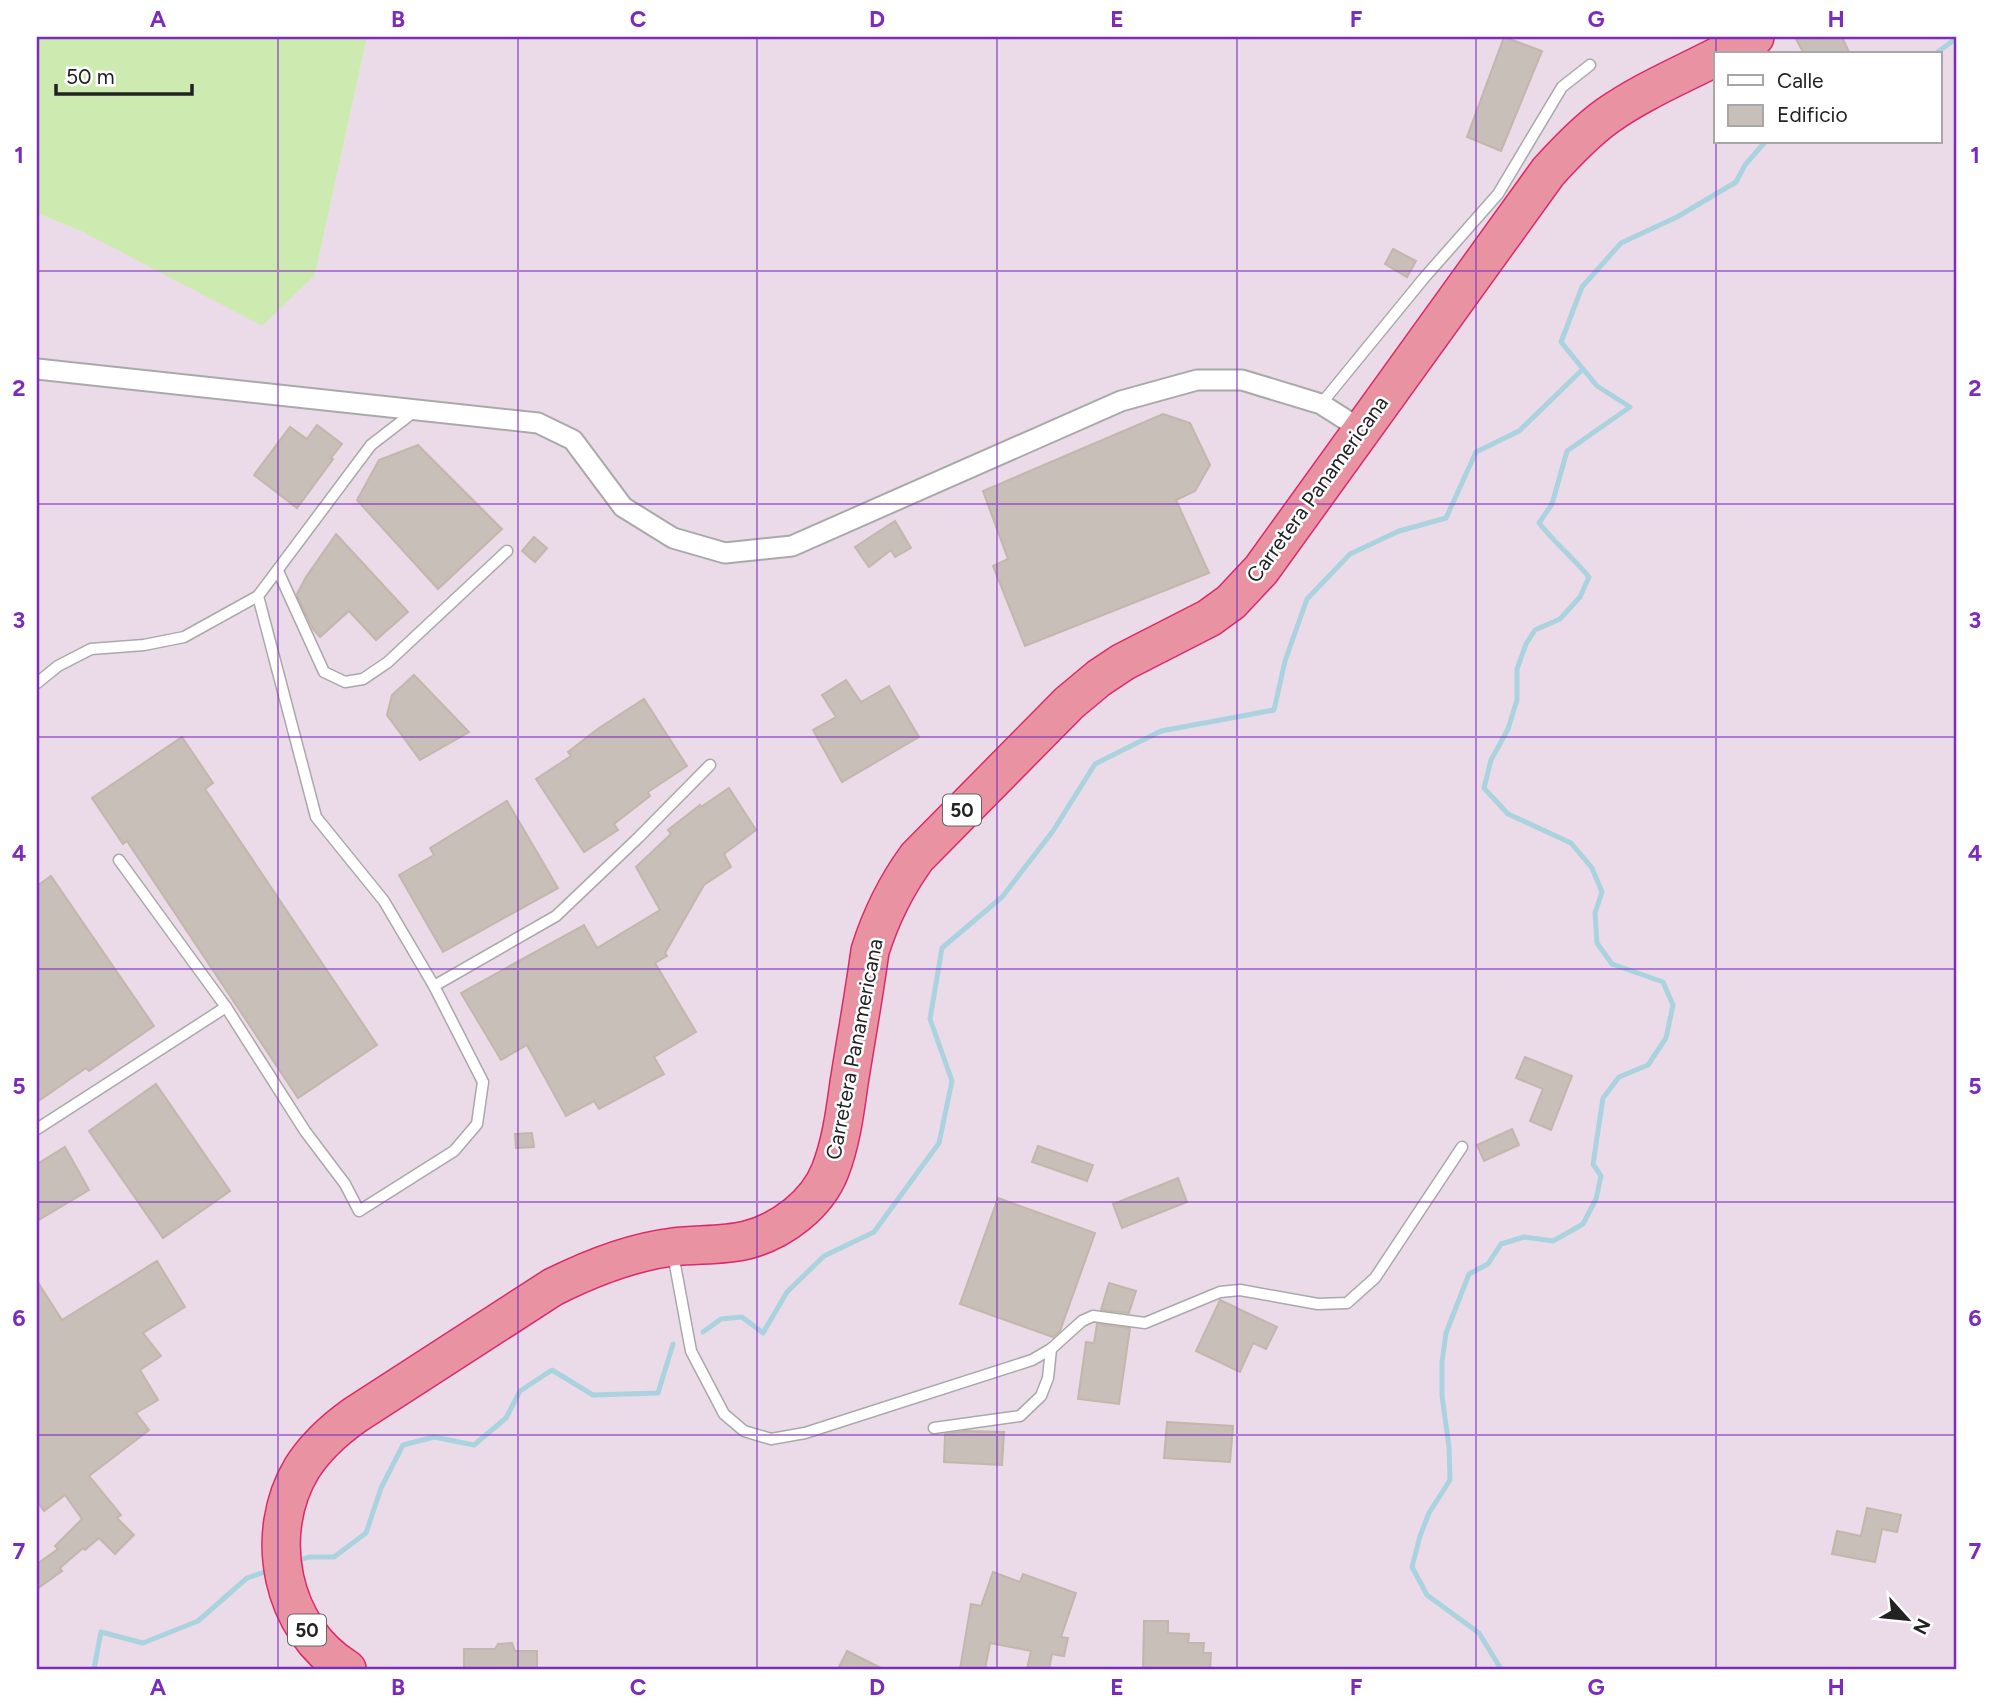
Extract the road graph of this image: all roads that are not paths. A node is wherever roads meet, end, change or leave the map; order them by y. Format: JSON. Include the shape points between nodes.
{"nodes":[{"id":1,"x":1755,"y":37,"type":"edge"},
{"id":2,"x":1725,"y":52,"type":"edge"},
{"id":3,"x":1714,"y":58,"type":"edge"},
{"id":4,"x":1590,"y":65,"type":"dead end"},
{"id":5,"x":37,"y":369,"type":"edge"},
{"id":6,"x":1321,"y":404,"type":"junction"},
{"id":7,"x":415,"y":411,"type":"junction"},
{"id":8,"x":1362,"y":430,"type":"junction"},
{"id":9,"x":507,"y":551,"type":"dead end"},
{"id":10,"x":278,"y":571,"type":"junction"},
{"id":11,"x":258,"y":596,"type":"junction"},
{"id":12,"x":37,"y":682,"type":"edge"},
{"id":13,"x":710,"y":765,"type":"dead end"},
{"id":14,"x":120,"y":860,"type":"dead end"},
{"id":15,"x":434,"y":986,"type":"junction"},
{"id":16,"x":226,"y":1007,"type":"junction"},
{"id":17,"x":37,"y":1129,"type":"edge"},
{"id":18,"x":1462,"y":1147,"type":"dead end"},
{"id":19,"x":672,"y":1247,"type":"junction"},
{"id":20,"x":1051,"y":1349,"type":"junction"},
{"id":21,"x":934,"y":1428,"type":"dead end"},
{"id":22,"x":347,"y":1669,"type":"edge"}],
"edges":[{"from":1,"to":2,"type":"highway"},
{"from":3,"to":8,"type":"highway","name":"Carretera Panamericana","number":"50","via":[[1634,99],[1567,151]]},
{"from":4,"to":6,"type":"lane","via":[[1562,87],[1498,194]]},
{"from":5,"to":7,"type":"street"},
{"from":6,"to":7,"type":"street","via":[[1242,380],[1197,380],[1121,401],[792,546],[726,554],[673,538],[623,506],[573,440],[538,423]]},
{"from":6,"to":8,"type":"street"},
{"from":7,"to":10,"type":"lane","via":[[371,445]]},
{"from":8,"to":19,"type":"highway","name":"Carretera Panamericana","number":"50","via":[[1246,587],[1209,618],[1123,662],[1089,686],[934,838],[905,873],[886,905],[870,951],[842,1130],[819,1191],[803,1209],[765,1234]]},
{"from":9,"to":10,"type":"lane","via":[[388,662],[363,679],[345,682],[324,672]]},
{"from":10,"to":11,"type":"lane"},
{"from":11,"to":12,"type":"lane","via":[[184,636],[91,649]]},
{"from":11,"to":15,"type":"lane","via":[[316,817],[384,901]]},
{"from":13,"to":15,"type":"lane","via":[[556,916]]},
{"from":14,"to":16,"type":"lane"},
{"from":15,"to":16,"type":"lane","via":[[483,1082],[477,1124],[454,1152],[359,1211]]},
{"from":16,"to":17,"type":"lane"},
{"from":18,"to":20,"type":"lane","via":[[1375,1278],[1347,1303],[1318,1304],[1240,1290],[1220,1292],[1145,1323],[1093,1315]]},
{"from":19,"to":20,"type":"lane","via":[[691,1351],[724,1414],[744,1431],[771,1439],[805,1433],[1032,1360]]},
{"from":19,"to":22,"type":"highway","name":"Carretera Panamericana","number":"50","via":[[604,1264],[553,1287],[334,1430],[317,1447],[286,1505],[281,1554],[294,1608],[325,1652]]},
{"from":20,"to":21,"type":"lane","via":[[1041,1396],[1020,1416]]}]}
